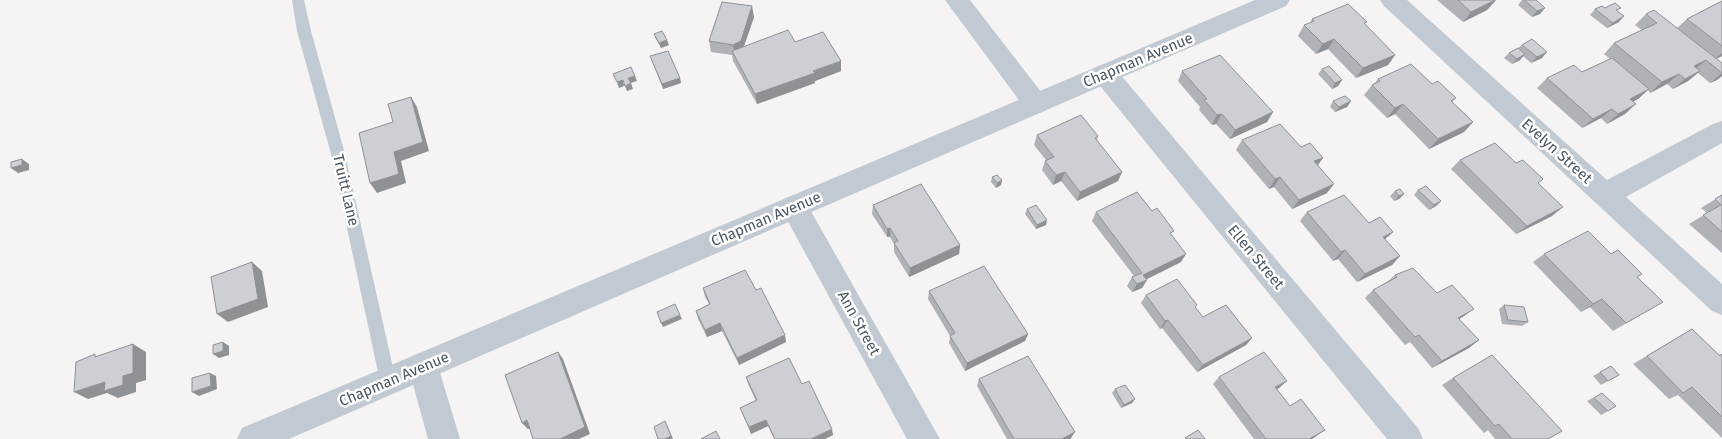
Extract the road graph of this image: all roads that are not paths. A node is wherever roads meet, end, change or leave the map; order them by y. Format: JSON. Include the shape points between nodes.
{"nodes":[{"id":1,"x":298,"y":0,"type":"edge"},
{"id":2,"x":957,"y":0,"type":"edge"},
{"id":3,"x":1278,"y":0,"type":"edge"},
{"id":4,"x":1392,"y":0,"type":"edge"},
{"id":5,"x":1105,"y":74,"type":"junction"},
{"id":6,"x":1036,"y":104,"type":"junction"},
{"id":7,"x":1722,"y":131,"type":"edge"},
{"id":8,"x":1605,"y":195,"type":"junction"},
{"id":9,"x":794,"y":207,"type":"junction"},
{"id":10,"x":1722,"y":302,"type":"edge"},
{"id":11,"x":424,"y":366,"type":"junction"},
{"id":12,"x":388,"y":381,"type":"junction"},
{"id":13,"x":253,"y":439,"type":"edge"},
{"id":14,"x":444,"y":439,"type":"edge"},
{"id":15,"x":924,"y":439,"type":"edge"},
{"id":16,"x":1407,"y":439,"type":"edge"}],
"edges":[{"from":1,"to":12,"type":"lane","name":"Truitt Lane","via":[[338,154]]},
{"from":2,"to":6,"type":"street"},
{"from":3,"to":5,"type":"street","name":"Chapman Avenue"},
{"from":4,"to":8,"type":"street","name":"Evelyn Street"},
{"from":5,"to":6,"type":"street","name":"Chapman Avenue"},
{"from":5,"to":16,"type":"street","name":"Ellen Street"},
{"from":6,"to":9,"type":"street","name":"Chapman Avenue"},
{"from":7,"to":8,"type":"street"},
{"from":8,"to":10,"type":"street","name":"Evelyn Street"},
{"from":9,"to":11,"type":"street","name":"Chapman Avenue"},
{"from":9,"to":15,"type":"street","name":"Ann Street"},
{"from":11,"to":12,"type":"street","name":"Chapman Avenue"},
{"from":11,"to":14,"type":"street"},
{"from":12,"to":13,"type":"street","name":"Chapman Avenue"}]}
